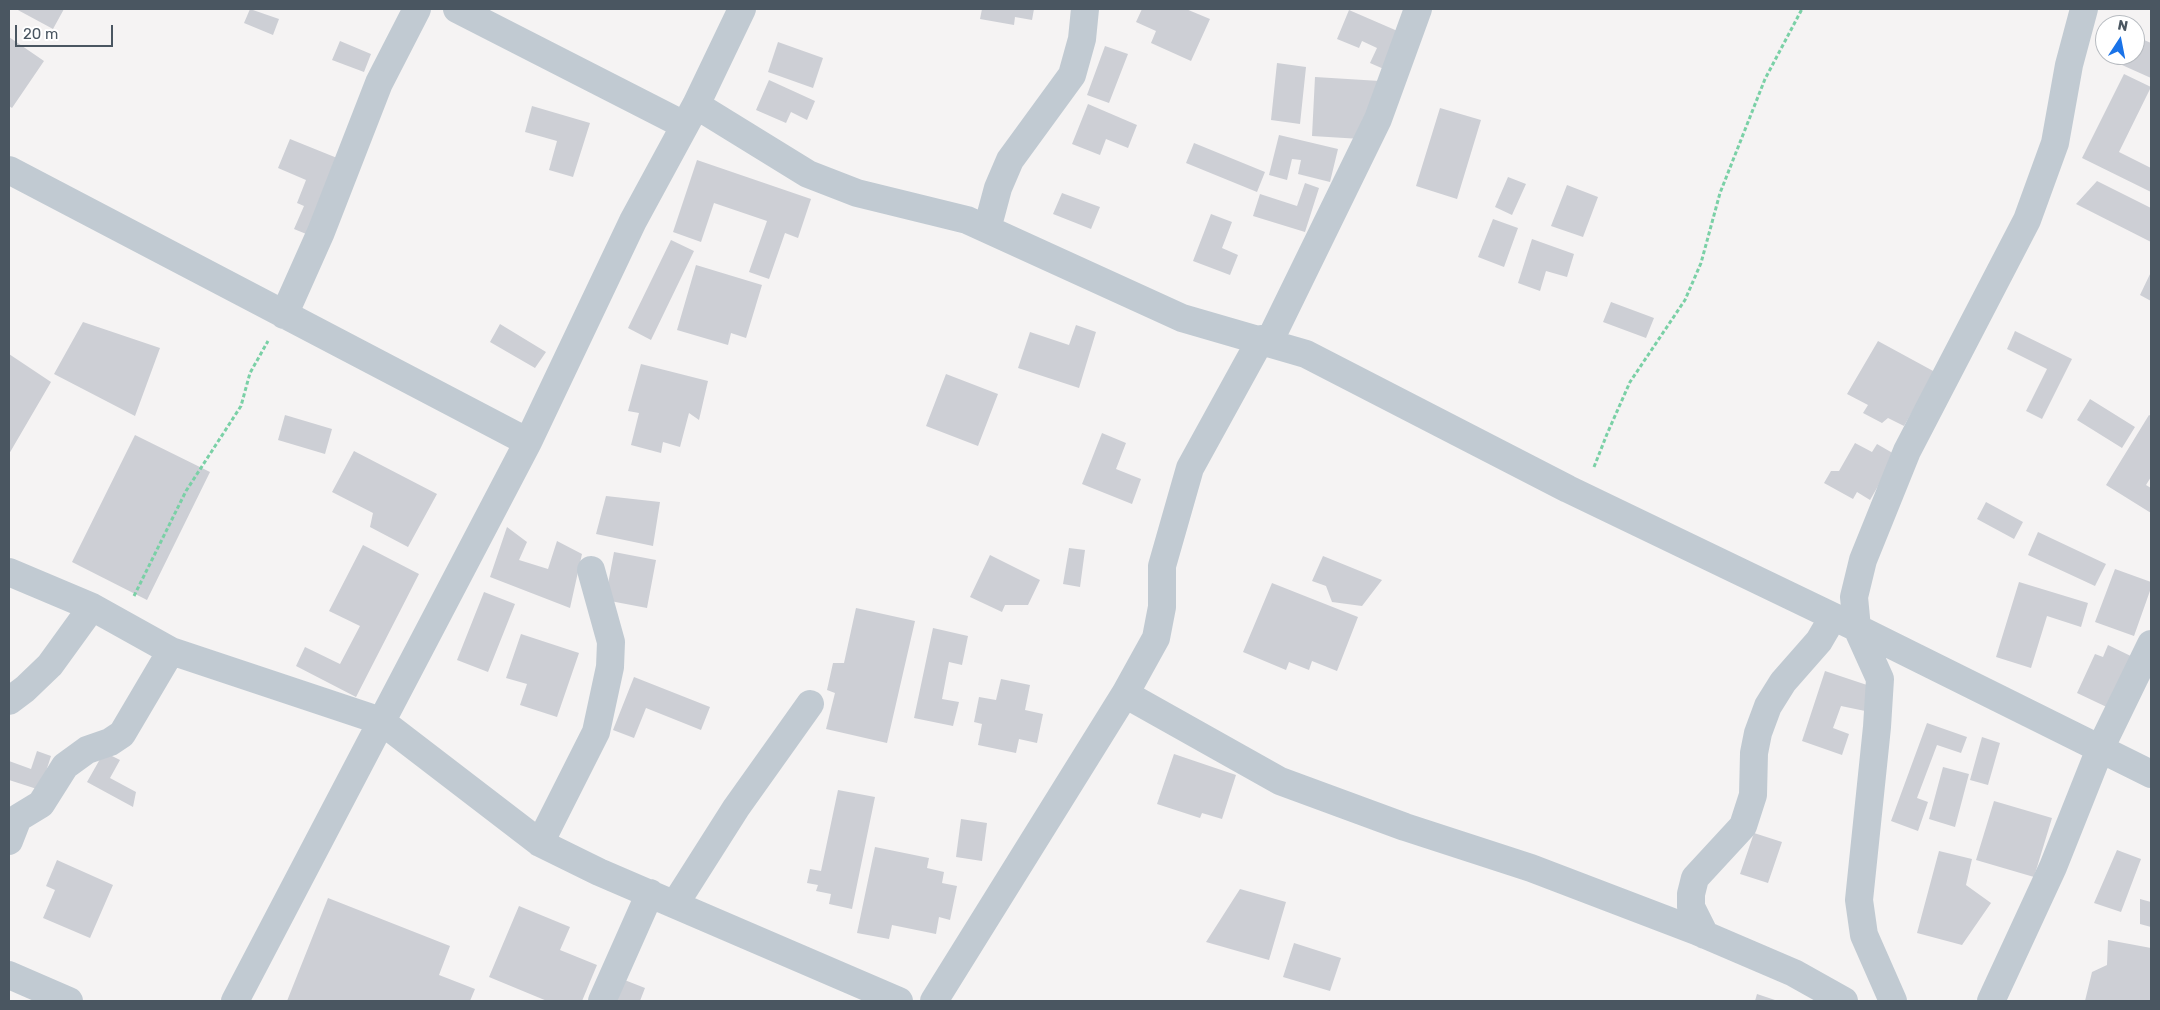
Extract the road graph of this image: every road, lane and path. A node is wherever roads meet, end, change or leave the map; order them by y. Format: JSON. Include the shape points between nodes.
{"nodes":[{"id":1,"x":417,"y":9,"type":"edge"},
{"id":2,"x":457,"y":9,"type":"edge"},
{"id":3,"x":742,"y":9,"type":"edge"},
{"id":4,"x":1085,"y":9,"type":"edge"},
{"id":5,"x":1418,"y":9,"type":"edge"},
{"id":6,"x":1802,"y":9,"type":"edge"},
{"id":7,"x":2084,"y":9,"type":"edge"},
{"id":8,"x":690,"y":115,"type":"junction"},
{"id":9,"x":9,"y":170,"type":"edge"},
{"id":10,"x":987,"y":229,"type":"junction"},
{"id":11,"x":284,"y":315,"type":"junction"},
{"id":12,"x":1265,"y":340,"type":"junction"},
{"id":13,"x":528,"y":442,"type":"junction"},
{"id":14,"x":1580,"y":494,"type":"junction"},
{"id":15,"x":591,"y":570,"type":"dead end"},
{"id":16,"x":9,"y":572,"type":"edge"},
{"id":17,"x":92,"y":608,"type":"junction"},
{"id":18,"x":1833,"y":617,"type":"junction"},
{"id":19,"x":120,"y":623,"type":"junction"},
{"id":20,"x":1857,"y":628,"type":"junction"},
{"id":21,"x":2151,"y":644,"type":"edge"},
{"id":22,"x":171,"y":651,"type":"junction"},
{"id":23,"x":1125,"y":694,"type":"junction"},
{"id":24,"x":9,"y":701,"type":"edge"},
{"id":25,"x":810,"y":704,"type":"dead end"},
{"id":26,"x":381,"y":721,"type":"junction"},
{"id":27,"x":2100,"y":749,"type":"junction"},
{"id":28,"x":2151,"y":774,"type":"edge"},
{"id":29,"x":9,"y":841,"type":"edge"},
{"id":30,"x":540,"y":843,"type":"junction"},
{"id":31,"x":650,"y":893,"type":"junction"},
{"id":32,"x":676,"y":904,"type":"junction"},
{"id":33,"x":1705,"y":935,"type":"junction"},
{"id":34,"x":9,"y":974,"type":"edge"},
{"id":35,"x":69,"y":1001,"type":"edge"},
{"id":36,"x":235,"y":1001,"type":"edge"},
{"id":37,"x":602,"y":1001,"type":"edge"},
{"id":38,"x":899,"y":1001,"type":"edge"},
{"id":39,"x":934,"y":1001,"type":"edge"},
{"id":40,"x":1844,"y":1001,"type":"edge"},
{"id":41,"x":1893,"y":1001,"type":"edge"},
{"id":42,"x":1991,"y":1001,"type":"edge"}],
"edges":[{"from":1,"to":11,"type":"street","via":[[379,83],[321,232]]},
{"from":2,"to":8,"type":"street"},
{"from":3,"to":8,"type":"street"},
{"from":4,"to":10,"type":"street","via":[[1082,39],[1072,75],[1010,160],[998,188]]},
{"from":5,"to":12,"type":"street","via":[[1378,119]]},
{"from":6,"to":14,"type":"path","via":[[1765,78],[1720,193],[1701,263],[1685,300],[1630,382],[1591,476]]},
{"from":7,"to":20,"type":"street","via":[[2069,65],[2055,143],[2027,220],[1907,451],[1863,560],[1854,597]]},
{"from":8,"to":10,"type":"street","via":[[808,174],[857,192],[967,220]]},
{"from":8,"to":13,"type":"street","via":[[633,221]]},
{"from":9,"to":11,"type":"street"},
{"from":10,"to":12,"type":"street","via":[[1182,318]]},
{"from":11,"to":13,"type":"street"},
{"from":11,"to":19,"type":"path","via":[[250,373],[241,406],[186,491]]},
{"from":12,"to":14,"type":"street","via":[[1336,368]]},
{"from":12,"to":23,"type":"street","via":[[1190,468],[1162,566],[1162,606],[1156,638]]},
{"from":13,"to":26,"type":"street"},
{"from":14,"to":18,"type":"street"},
{"from":15,"to":30,"type":"street","via":[[612,642],[610,667],[596,732]]},
{"from":16,"to":17,"type":"street"},
{"from":17,"to":19,"type":"street"},
{"from":17,"to":24,"type":"street","via":[[50,664]]},
{"from":18,"to":20,"type":"street"},
{"from":18,"to":33,"type":"street","via":[[1819,641],[1783,682],[1768,706],[1758,733],[1753,795],[1743,826],[1695,878],[1692,907]]},
{"from":19,"to":22,"type":"street"},
{"from":20,"to":27,"type":"street"},
{"from":20,"to":41,"type":"street","via":[[1880,679],[1858,900],[1864,935]]},
{"from":21,"to":27,"type":"street"},
{"from":22,"to":26,"type":"street"},
{"from":22,"to":29,"type":"street","via":[[122,734],[87,750],[65,766],[41,804],[18,818]]},
{"from":23,"to":33,"type":"street","via":[[1280,781],[1530,868]]},
{"from":23,"to":39,"type":"street"},
{"from":25,"to":32,"type":"street","via":[[736,808]]},
{"from":26,"to":30,"type":"street"},
{"from":26,"to":36,"type":"street"},
{"from":27,"to":28,"type":"street"},
{"from":27,"to":42,"type":"street","via":[[2053,867]]},
{"from":30,"to":31,"type":"street"},
{"from":31,"to":32,"type":"street"},
{"from":31,"to":37,"type":"street"},
{"from":32,"to":38,"type":"street"},
{"from":33,"to":40,"type":"street","via":[[1794,973]]},
{"from":34,"to":35,"type":"street"}]}
